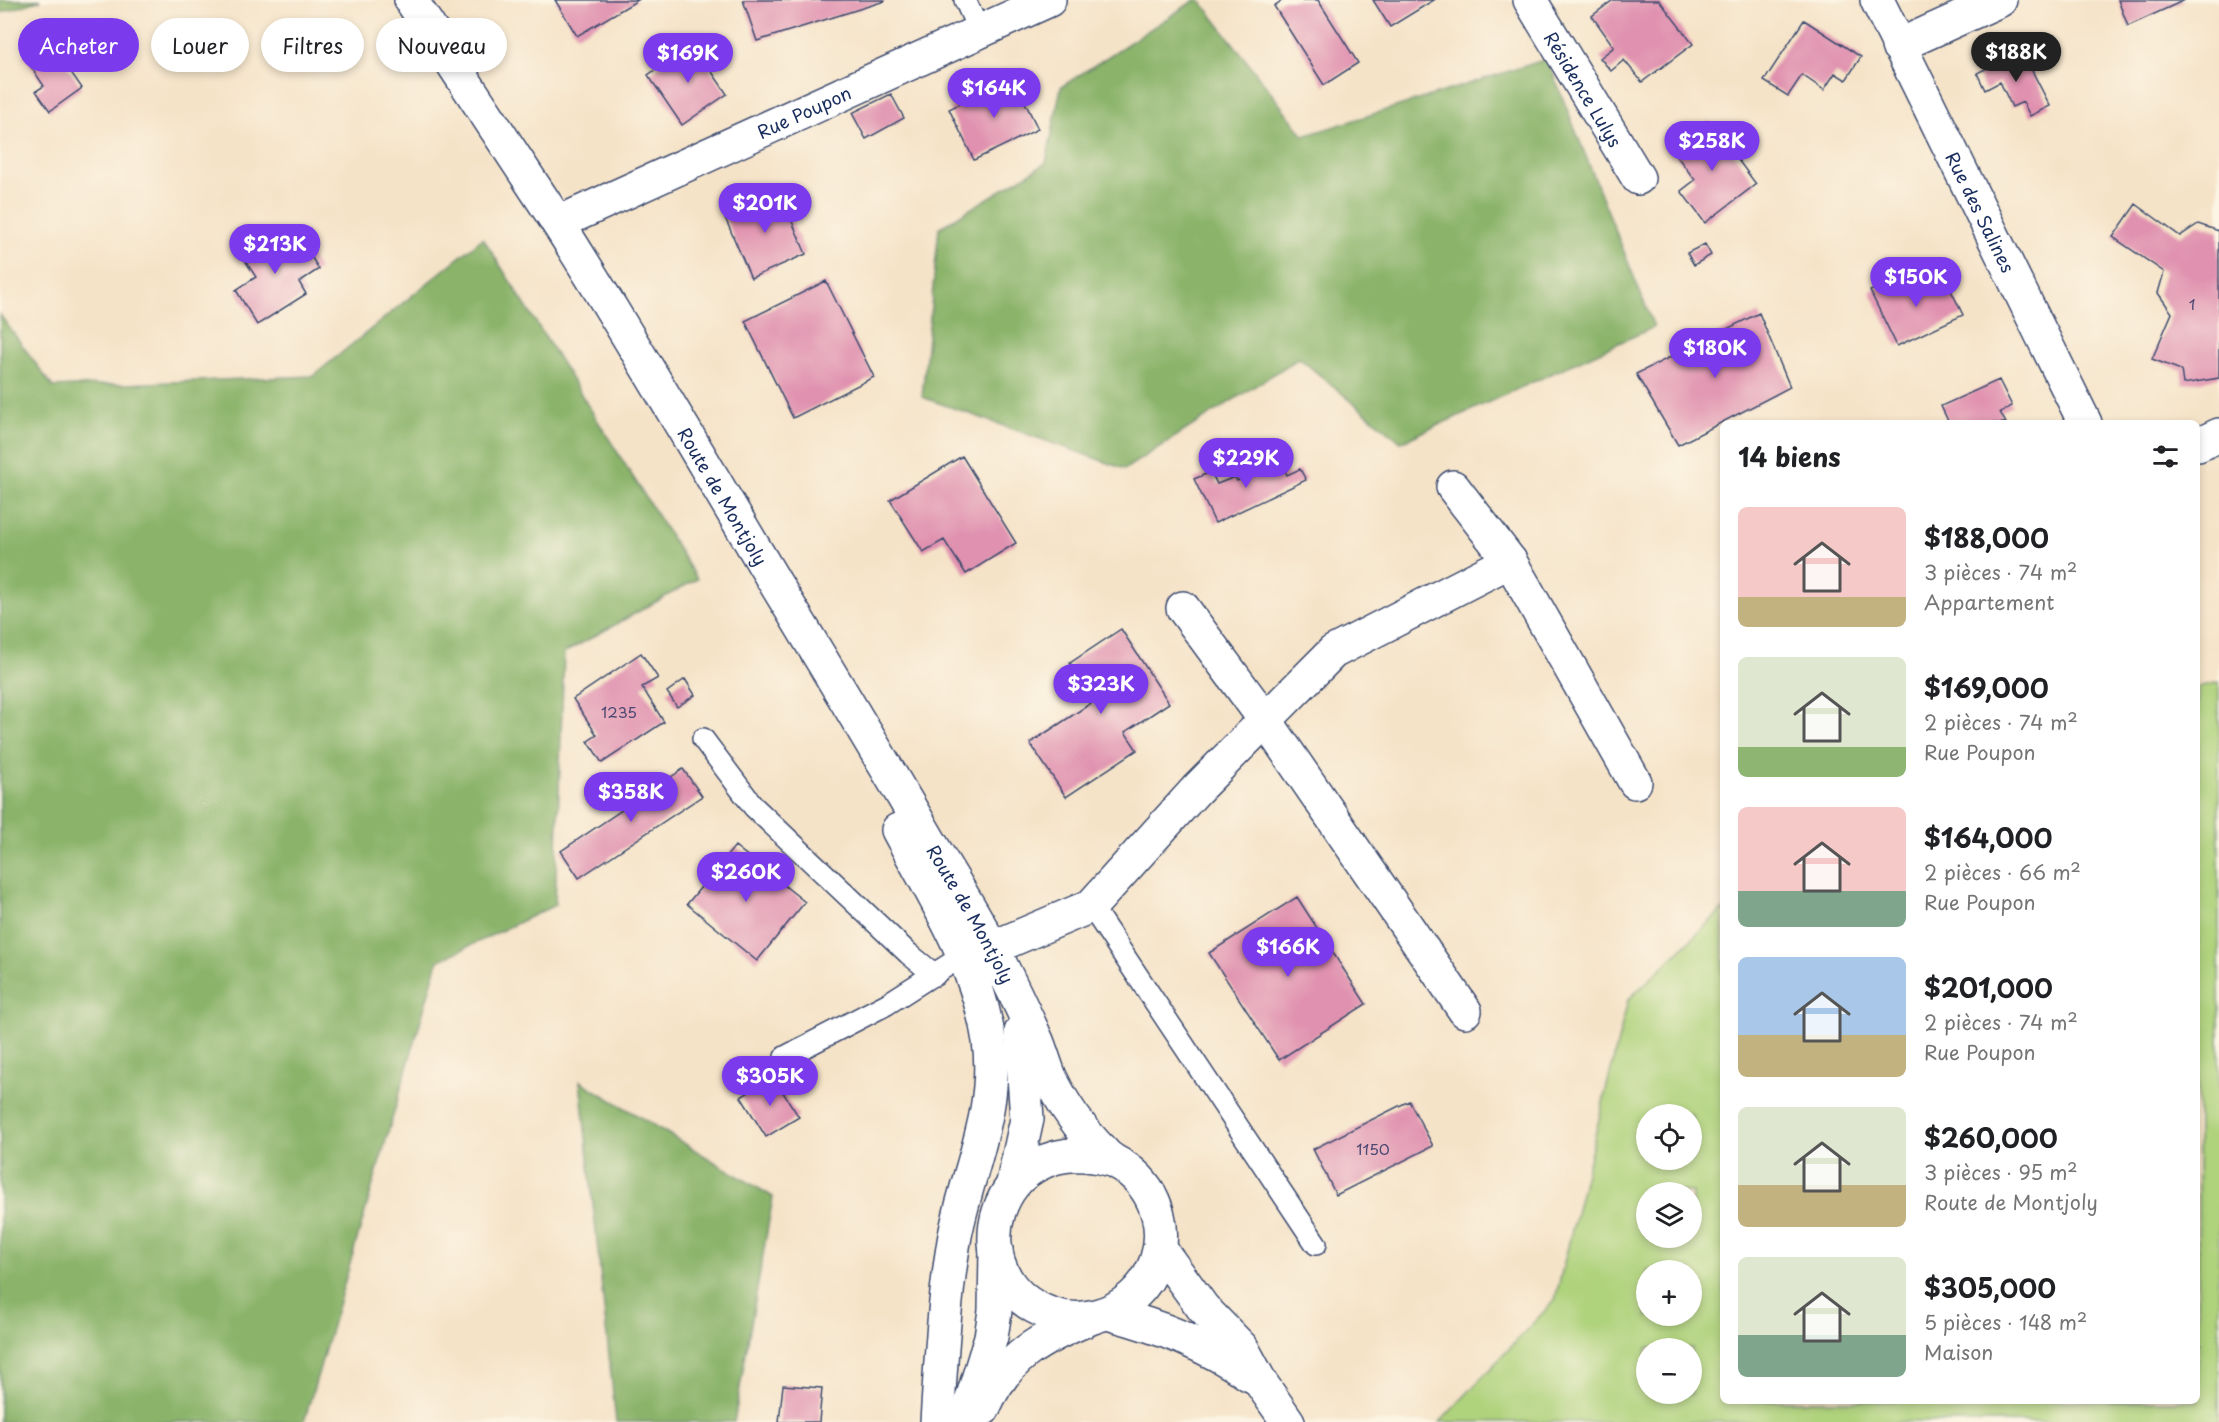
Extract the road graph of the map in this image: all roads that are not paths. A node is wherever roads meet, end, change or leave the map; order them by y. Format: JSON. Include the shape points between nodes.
{"nodes":[{"id":1,"x":411,"y":0,"type":"edge"},
{"id":2,"x":965,"y":0,"type":"edge"},
{"id":3,"x":1048,"y":0,"type":"edge"},
{"id":4,"x":1530,"y":0,"type":"edge"},
{"id":5,"x":1877,"y":0,"type":"edge"},
{"id":6,"x":2000,"y":0,"type":"edge"},
{"id":7,"x":980,"y":33,"type":"junction"},
{"id":8,"x":1898,"y":46,"type":"junction"},
{"id":9,"x":1638,"y":178,"type":"dead end"},
{"id":10,"x":558,"y":223,"type":"junction"},
{"id":11,"x":2084,"y":420,"type":"edge"},
{"id":12,"x":2219,"y":435,"type":"edge"},
{"id":13,"x":2200,"y":444,"type":"edge"},
{"id":14,"x":1453,"y":487,"type":"dead end"},
{"id":15,"x":1510,"y":561,"type":"junction"},
{"id":16,"x":1183,"y":608,"type":"dead end"},
{"id":17,"x":1266,"y":721,"type":"junction"},
{"id":18,"x":703,"y":739,"type":"dead end"},
{"id":19,"x":1635,"y":782,"type":"dead end"},
{"id":20,"x":1090,"y":906,"type":"junction"},
{"id":21,"x":978,"y":952,"type":"junction"},
{"id":22,"x":935,"y":975,"type":"junction"},
{"id":23,"x":1018,"y":1004,"type":"junction"},
{"id":24,"x":1465,"y":1011,"type":"dead end"},
{"id":25,"x":785,"y":1057,"type":"dead end"},
{"id":26,"x":1108,"y":1159,"type":"junction"},
{"id":27,"x":1013,"y":1183,"type":"junction"},
{"id":28,"x":1316,"y":1244,"type":"dead end"},
{"id":29,"x":1160,"y":1249,"type":"junction"},
{"id":30,"x":996,"y":1250,"type":"junction"},
{"id":31,"x":1100,"y":1315,"type":"junction"},
{"id":32,"x":1261,"y":1383,"type":"junction"},
{"id":33,"x":938,"y":1422,"type":"edge"},
{"id":34,"x":965,"y":1422,"type":"edge"},
{"id":35,"x":977,"y":1422,"type":"edge"},
{"id":36,"x":1288,"y":1422,"type":"edge"}],
"edges":[{"from":1,"to":10,"type":"street","name":"Route de Montjoly"},
{"from":2,"to":7,"type":"lane"},
{"from":3,"to":7,"type":"street","name":"Rue Poupon"},
{"from":4,"to":9,"type":"street","name":"Résidence Lulys"},
{"from":5,"to":8,"type":"street","name":"Rue des Salines"},
{"from":6,"to":8,"type":"street"},
{"from":7,"to":10,"type":"street","name":"Rue Poupon"},
{"from":8,"to":11,"type":"street","name":"Rue des Salines"},
{"from":10,"to":21,"type":"street","name":"Route de Montjoly","via":[[856,716],[872,777]]},
{"from":12,"to":13,"type":"street"},
{"from":14,"to":15,"type":"street"},
{"from":15,"to":17,"type":"street","via":[[1333,652]]},
{"from":15,"to":19,"type":"street"},
{"from":16,"to":17,"type":"street"},
{"from":17,"to":20,"type":"street","via":[[1196,790]]},
{"from":17,"to":24,"type":"street"},
{"from":18,"to":22,"type":"lane","via":[[754,807]]},
{"from":20,"to":21,"type":"street"},
{"from":20,"to":28,"type":"lane"},
{"from":21,"to":22,"type":"lane"},
{"from":21,"to":23,"type":"street","name":"Route de Montjoly"},
{"from":21,"to":33,"type":"street","via":[[992,1071],[987,1121],[954,1240]]},
{"from":22,"to":25,"type":"lane"},
{"from":23,"to":26,"type":"street","name":"Route de Montjoly","via":[[1070,1114]]},
{"from":23,"to":27,"type":"street","name":"Route de Montjoly","via":[[1027,1119]]},
{"from":26,"to":27,"type":"street","via":[[1088,1153],[1067,1153],[1028,1169]]},
{"from":26,"to":29,"type":"street","via":[[1132,1173],[1150,1194],[1158,1212]]},
{"from":27,"to":30,"type":"street","via":[[1001,1203],[995,1226]]},
{"from":29,"to":31,"type":"street","via":[[1151,1276],[1133,1298]]},
{"from":29,"to":32,"type":"street","via":[[1203,1308],[1242,1348]]},
{"from":30,"to":31,"type":"street","via":[[1014,1289],[1030,1303],[1050,1314],[1071,1318]]},
{"from":30,"to":34,"type":"street","via":[[992,1337]]},
{"from":31,"to":32,"type":"street","via":[[1162,1328],[1186,1338],[1224,1356]]},
{"from":31,"to":35,"type":"street","via":[[1047,1336],[1006,1368]]},
{"from":32,"to":36,"type":"street"}]}
